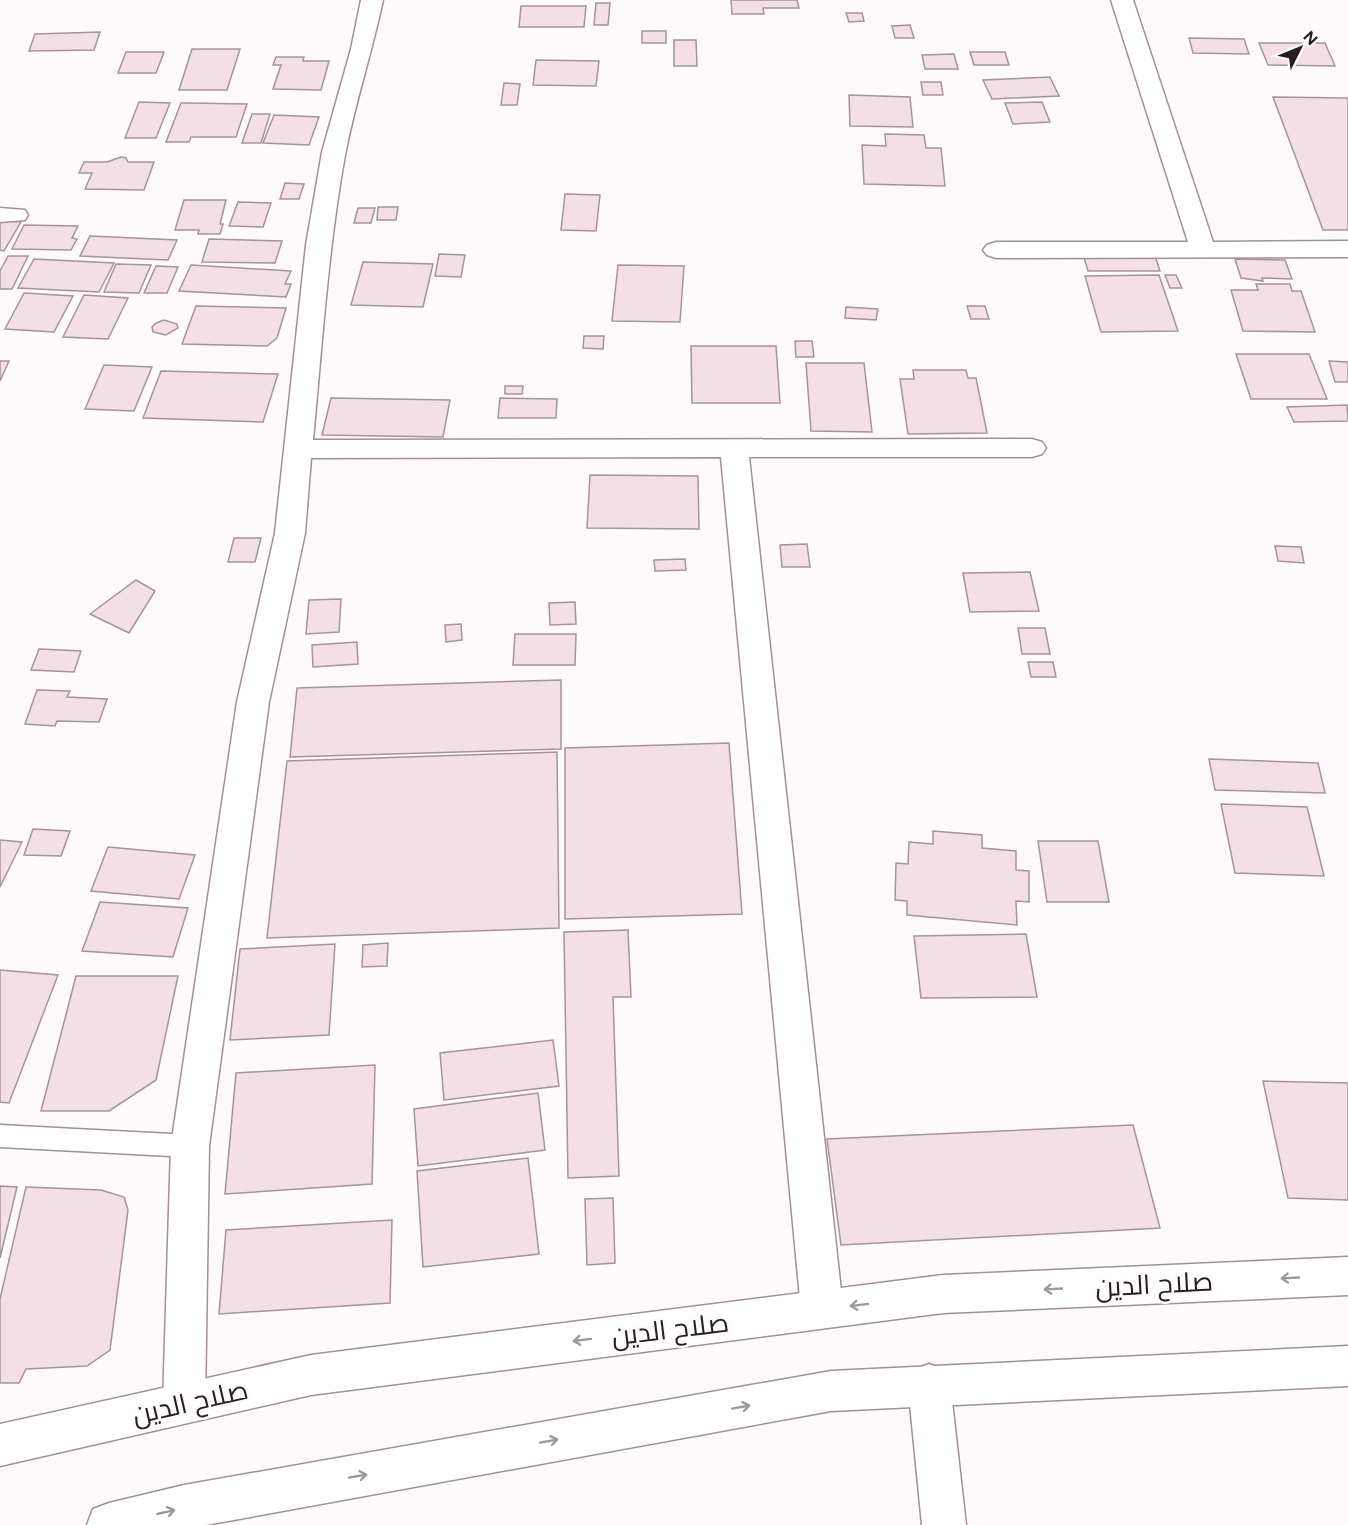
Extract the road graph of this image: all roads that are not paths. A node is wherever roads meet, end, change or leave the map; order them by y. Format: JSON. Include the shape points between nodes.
{"nodes":[{"id":1,"x":372,"y":0,"type":"edge"},
{"id":2,"x":1122,"y":0,"type":"edge"},
{"id":3,"x":1203,"y":249,"type":"junction"},
{"id":4,"x":1348,"y":249,"type":"edge"},
{"id":5,"x":996,"y":250,"type":"dead end"},
{"id":6,"x":1032,"y":448,"type":"dead end"},
{"id":7,"x":298,"y":449,"type":"junction"},
{"id":8,"x":734,"y":449,"type":"junction"},
{"id":9,"x":0,"y":1136,"type":"edge"},
{"id":10,"x":190,"y":1146,"type":"junction"},
{"id":11,"x":1348,"y":1276,"type":"edge"},
{"id":12,"x":822,"y":1309,"type":"junction"},
{"id":13,"x":1348,"y":1366,"type":"edge"},
{"id":14,"x":928,"y":1384,"type":"junction"},
{"id":15,"x":184,"y":1403,"type":"junction"},
{"id":16,"x":0,"y":1444,"type":"edge"},
{"id":17,"x":109,"y":1525,"type":"edge"},
{"id":18,"x":944,"y":1525,"type":"edge"}],
"edges":[{"from":1,"to":7,"type":"main road","via":[[334,152],[318,245]]},
{"from":2,"to":3,"type":"main road"},
{"from":3,"to":4,"type":"main road"},
{"from":3,"to":5,"type":"main road"},
{"from":6,"to":8,"type":"main road"},
{"from":7,"to":8,"type":"main road"},
{"from":7,"to":10,"type":"main road","via":[[291,533],[253,702]]},
{"from":8,"to":12,"type":"main road"},
{"from":9,"to":10,"type":"lane"},
{"from":10,"to":15,"type":"main road"},
{"from":11,"to":12,"type":"main road","name":"صلاح الدين","one_way":true,"via":[[943,1294]]},
{"from":12,"to":15,"type":"main road","name":"صلاح الدين","one_way":true,"via":[[311,1375]]},
{"from":13,"to":14,"type":"main road"},
{"from":17,"to":14,"type":"main road","one_way":true,"via":[[184,1507],[831,1391]]},
{"from":14,"to":18,"type":"main road"},
{"from":15,"to":16,"type":"main road","name":"صلاح الدين"}]}
